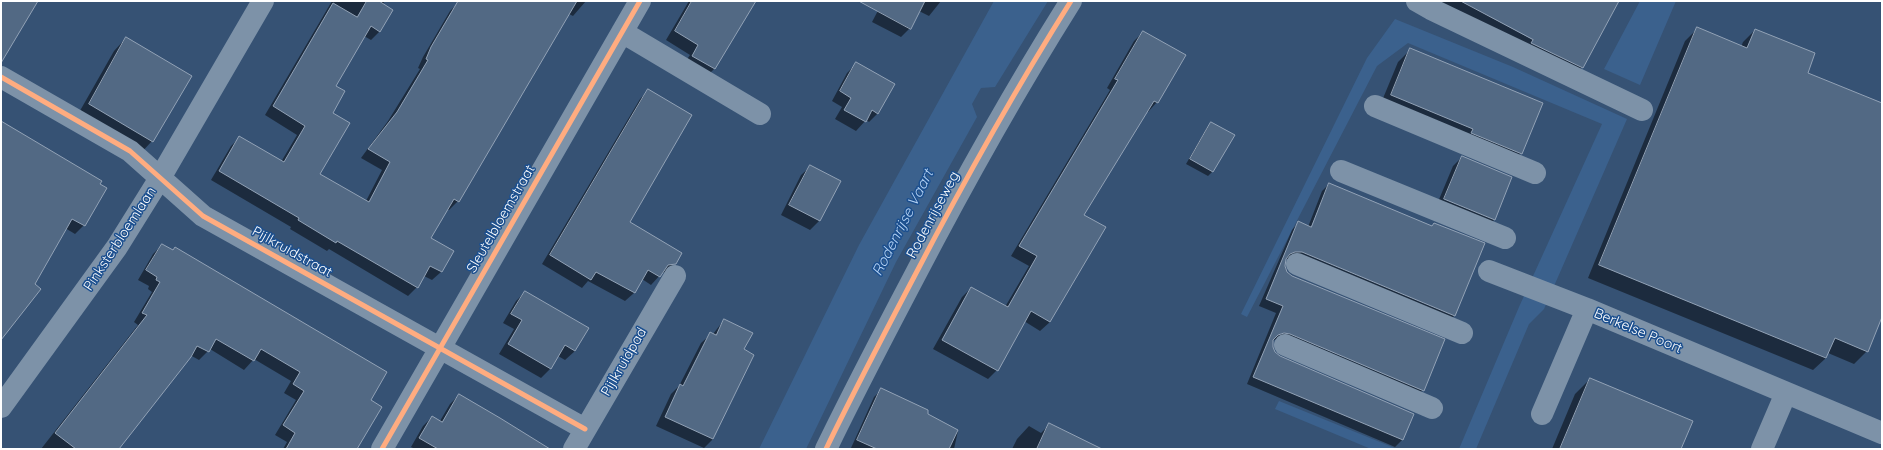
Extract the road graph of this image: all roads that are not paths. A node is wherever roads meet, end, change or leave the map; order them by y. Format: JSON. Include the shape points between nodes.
{"nodes":[{"id":1,"x":263,"y":1,"type":"edge"},
{"id":2,"x":640,"y":1,"type":"edge"},
{"id":3,"x":1072,"y":1,"type":"edge"},
{"id":4,"x":1417,"y":1,"type":"edge"},
{"id":5,"x":622,"y":32,"type":"junction"},
{"id":6,"x":1,"y":77,"type":"edge"},
{"id":7,"x":1375,"y":106,"type":"dead end"},
{"id":8,"x":1642,"y":110,"type":"dead end"},
{"id":9,"x":760,"y":114,"type":"dead end"},
{"id":10,"x":1341,"y":171,"type":"dead end"},
{"id":11,"x":1535,"y":173,"type":"dead end"},
{"id":12,"x":160,"y":178,"type":"junction"},
{"id":13,"x":1505,"y":238,"type":"dead end"},
{"id":14,"x":1297,"y":264,"type":"dead end"},
{"id":15,"x":1489,"y":271,"type":"dead end"},
{"id":16,"x":675,"y":276,"type":"dead end"},
{"id":17,"x":1587,"y":309,"type":"junction"},
{"id":18,"x":1462,"y":333,"type":"dead end"},
{"id":19,"x":1285,"y":345,"type":"dead end"},
{"id":20,"x":439,"y":349,"type":"junction"},
{"id":21,"x":1786,"y":393,"type":"junction"},
{"id":22,"x":1,"y":407,"type":"edge"},
{"id":23,"x":1432,"y":408,"type":"dead end"},
{"id":24,"x":1542,"y":414,"type":"dead end"},
{"id":25,"x":585,"y":430,"type":"junction"},
{"id":26,"x":1882,"y":433,"type":"edge"},
{"id":27,"x":828,"y":448,"type":"edge"},
{"id":28,"x":382,"y":449,"type":"edge"},
{"id":29,"x":574,"y":449,"type":"edge"},
{"id":30,"x":1762,"y":449,"type":"edge"}],
"edges":[{"from":1,"to":12,"type":"street","name":"Pinksterbloemlaan"},
{"from":2,"to":5,"type":"street","name":"Sleutelbloemstraat"},
{"from":3,"to":27,"type":"street","name":"Rodenrijseweg","via":[[1036,56],[970,170],[867,365]]},
{"from":4,"to":8,"type":"street"},
{"from":5,"to":9,"type":"street"},
{"from":5,"to":20,"type":"street","name":"Sleutelbloemstraat"},
{"from":6,"to":12,"type":"street","name":"Pijlkruidstraat","via":[[130,151]]},
{"from":7,"to":11,"type":"street"},
{"from":10,"to":13,"type":"street"},
{"from":12,"to":20,"type":"street","name":"Pijlkruidstraat","via":[[203,216]]},
{"from":12,"to":22,"type":"street","name":"Pinksterbloemlaan","via":[[117,247]]},
{"from":14,"to":18,"type":"street"},
{"from":15,"to":17,"type":"street","name":"Berkelse Poort"},
{"from":16,"to":25,"type":"street","name":"Pijlkruidpad"},
{"from":17,"to":21,"type":"street","name":"Berkelse Poort"},
{"from":17,"to":24,"type":"street"},
{"from":19,"to":23,"type":"street"},
{"from":20,"to":25,"type":"street","name":"Pijlkruidstraat"},
{"from":20,"to":28,"type":"street","name":"Sleutelbloemstraat"},
{"from":21,"to":26,"type":"street","name":"Berkelse Poort"},
{"from":21,"to":30,"type":"street"},
{"from":25,"to":29,"type":"street","name":"Pijlkruidpad"}]}
